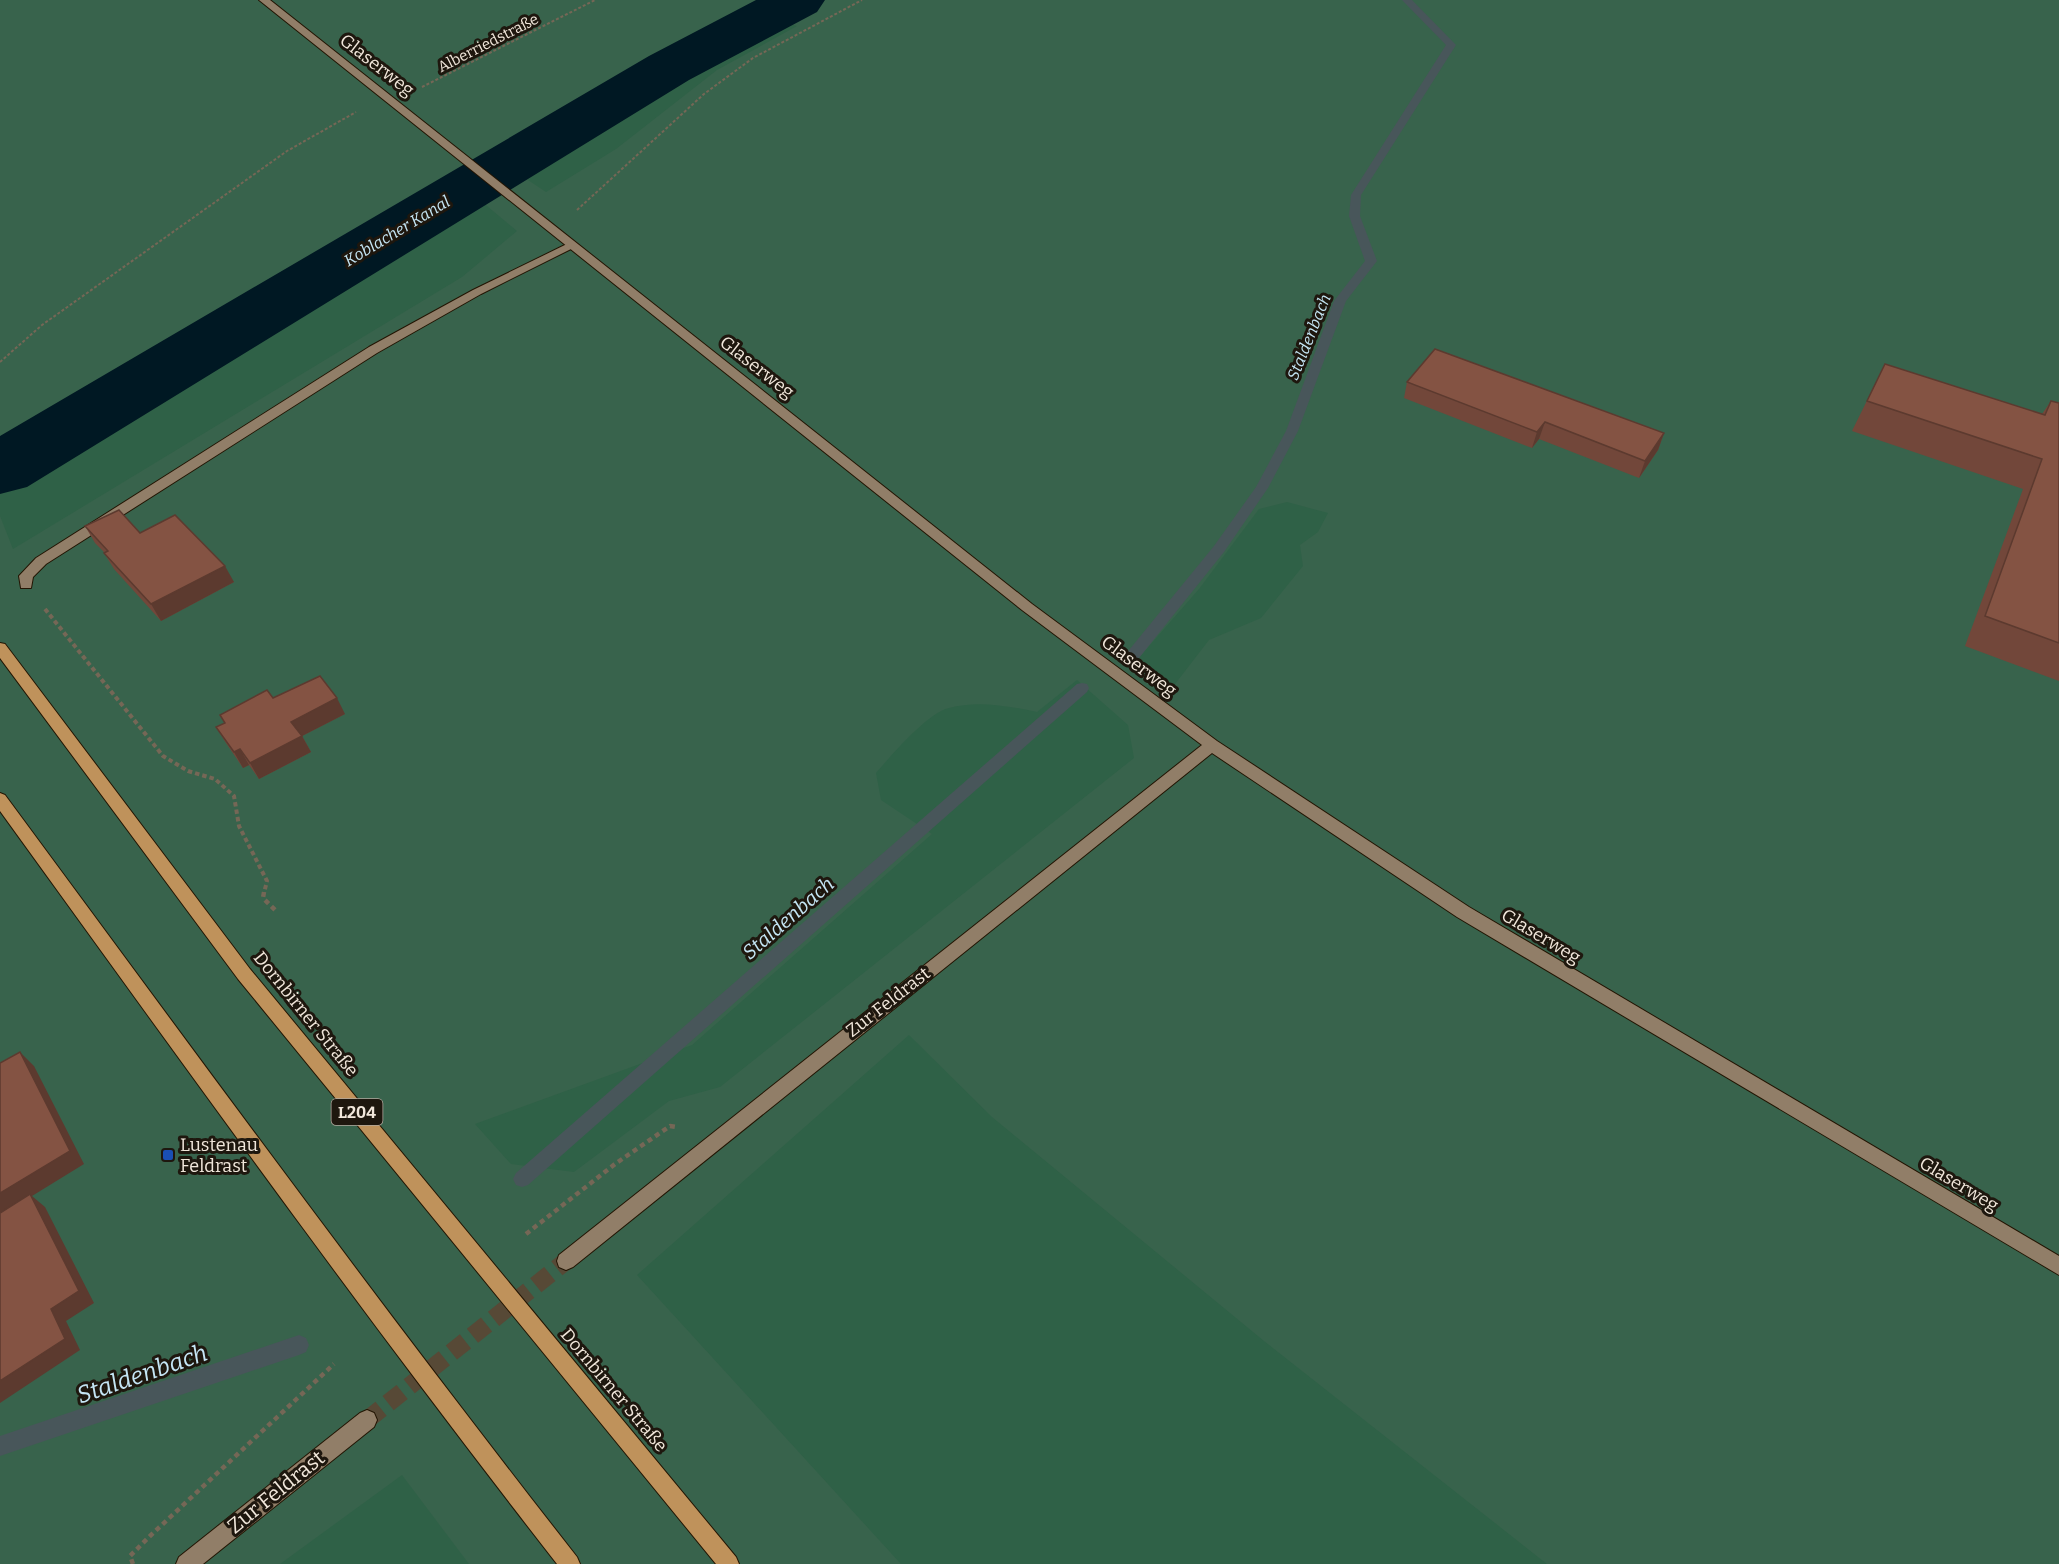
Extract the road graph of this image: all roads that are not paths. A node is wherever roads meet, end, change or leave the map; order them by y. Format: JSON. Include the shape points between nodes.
{"nodes":[{"id":1,"x":264,"y":0,"type":"edge"},
{"id":2,"x":571,"y":244,"type":"junction"},
{"id":3,"x":26,"y":585,"type":"road end"},
{"id":4,"x":0,"y":648,"type":"edge"},
{"id":5,"x":1212,"y":745,"type":"junction"},
{"id":6,"x":0,"y":799,"type":"edge"},
{"id":7,"x":566,"y":1261,"type":"tunnel mouth"},
{"id":8,"x":2059,"y":1266,"type":"edge"},
{"id":9,"x":367,"y":1420,"type":"tunnel mouth"},
{"id":10,"x":186,"y":1564,"type":"edge"},
{"id":11,"x":570,"y":1564,"type":"edge"},
{"id":12,"x":729,"y":1564,"type":"edge"}],
"edges":[{"from":1,"to":2,"type":"street","name":"Glaserweg"},
{"from":2,"to":3,"type":"street","via":[[373,350],[41,561],[26,576]]},
{"from":2,"to":5,"type":"street","name":"Glaserweg","via":[[1027,607]]},
{"from":4,"to":12,"type":"main road","name":"Dornbirner Straße","number":"L204","via":[[244,974]]},
{"from":5,"to":7,"type":"street","name":"Zur Feldrast"},
{"from":5,"to":8,"type":"street","name":"Glaserweg","via":[[1463,912]]},
{"from":6,"to":11,"type":"main road","via":[[286,1190]]},
{"from":9,"to":10,"type":"street","name":"Zur Feldrast"}]}
